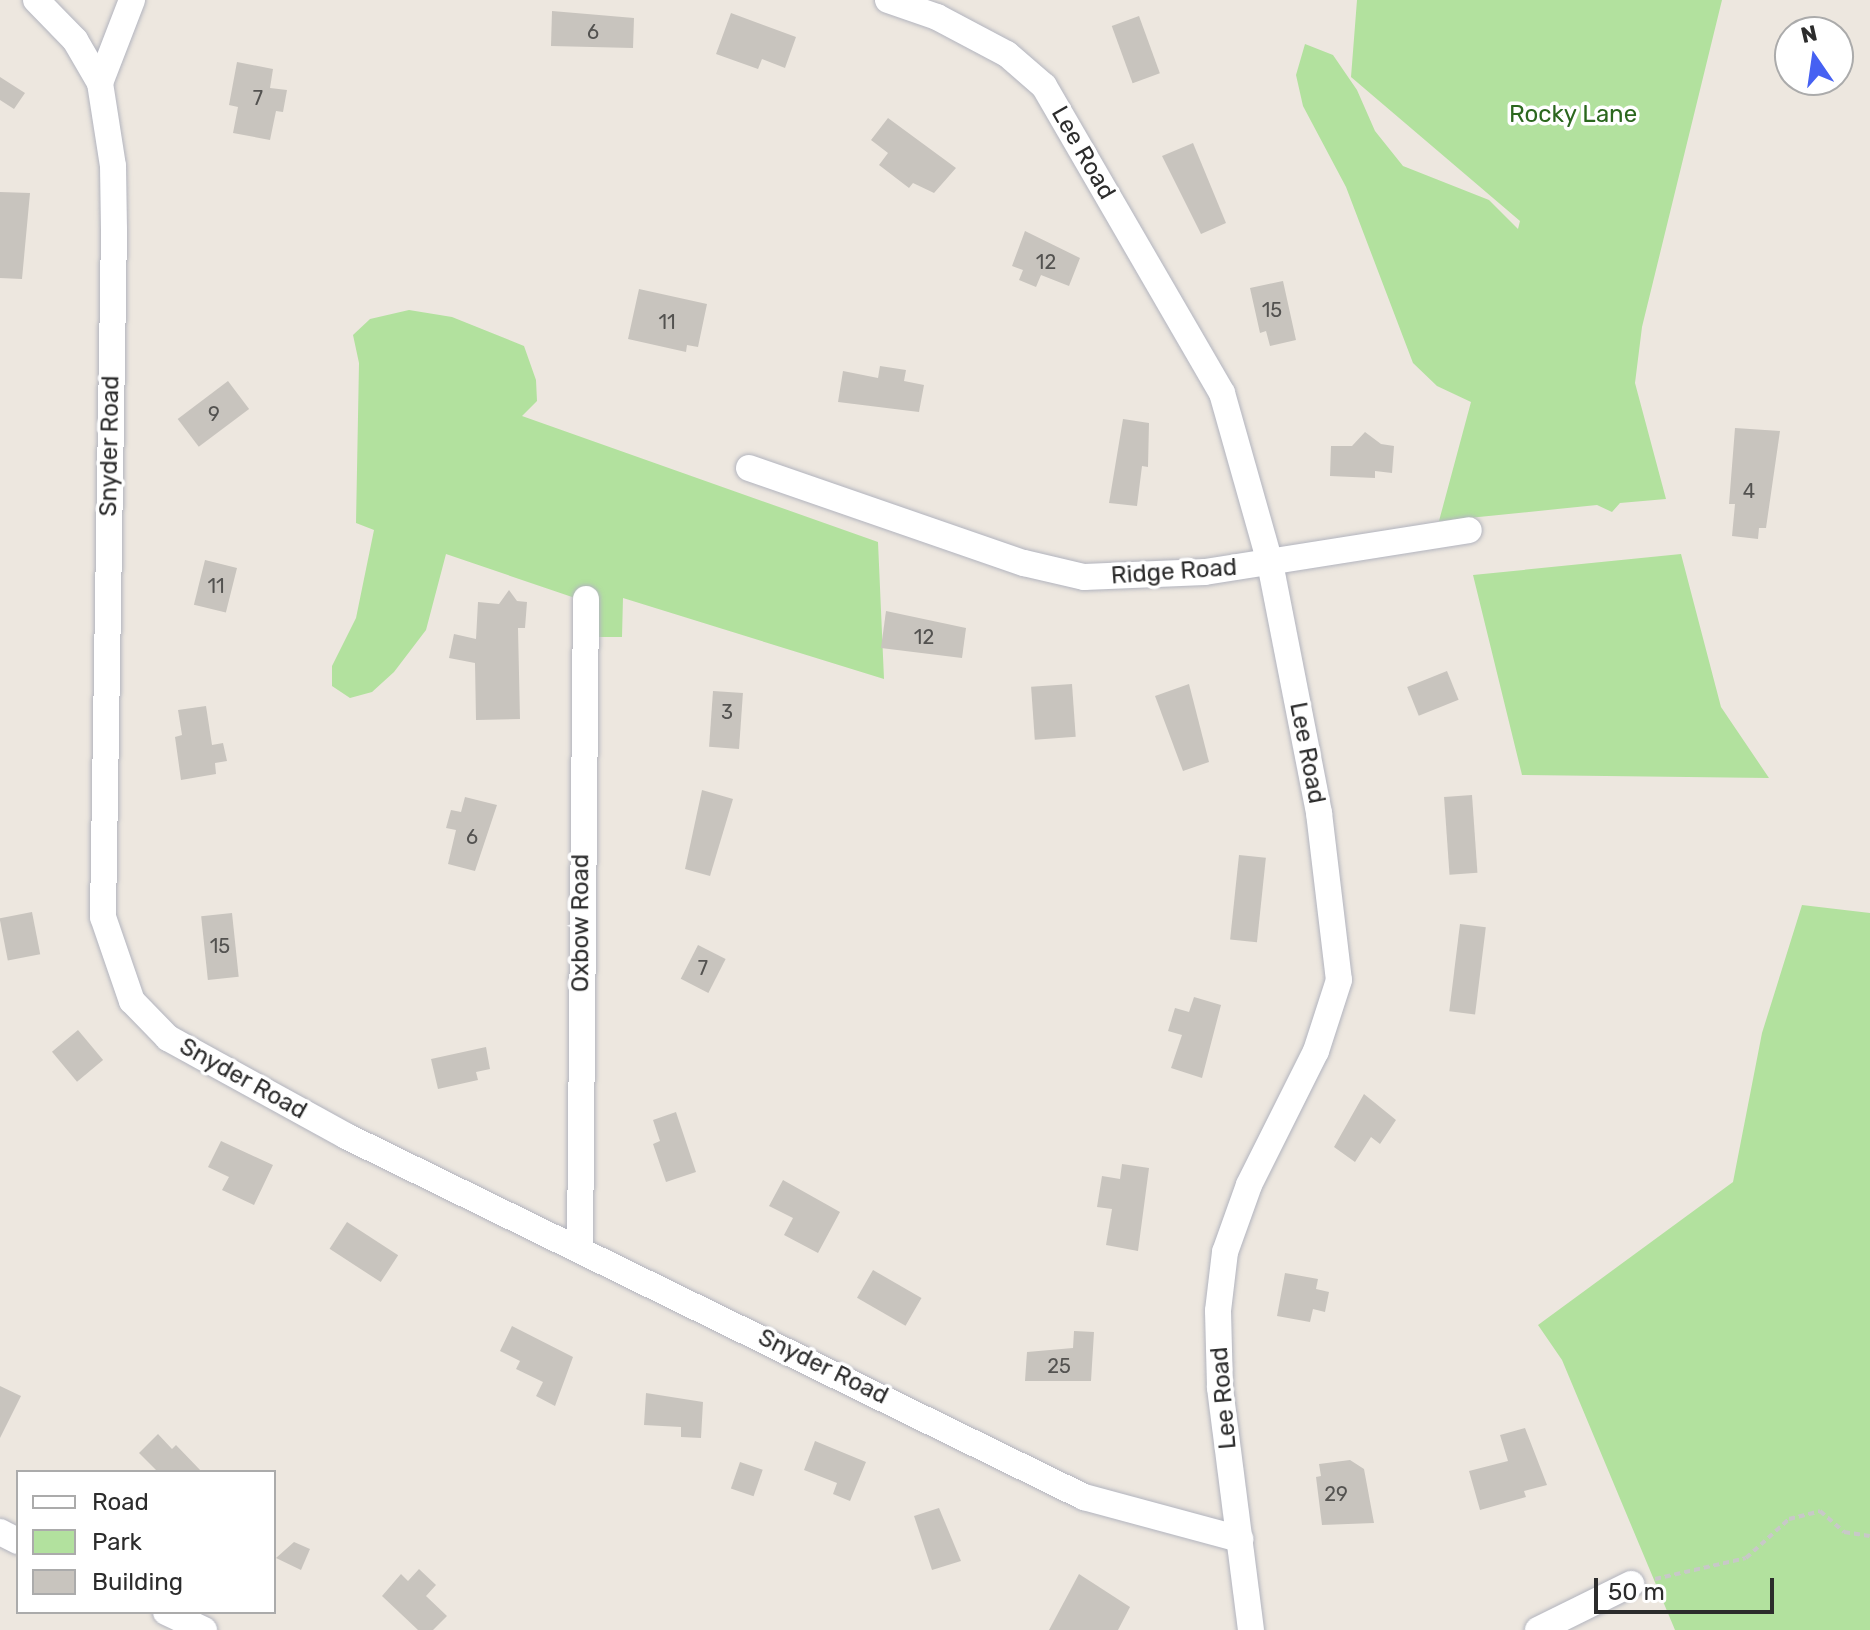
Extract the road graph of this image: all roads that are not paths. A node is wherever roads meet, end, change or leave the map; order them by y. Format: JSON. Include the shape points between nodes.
{"nodes":[{"id":1,"x":36,"y":0,"type":"edge"},
{"id":2,"x":132,"y":0,"type":"edge"},
{"id":3,"x":888,"y":0,"type":"edge"},
{"id":4,"x":100,"y":83,"type":"junction"},
{"id":5,"x":749,"y":468,"type":"dead end"},
{"id":6,"x":1469,"y":530,"type":"dead end"},
{"id":7,"x":1270,"y":563,"type":"junction"},
{"id":8,"x":586,"y":599,"type":"dead end"},
{"id":9,"x":580,"y":1246,"type":"junction"},
{"id":10,"x":1240,"y":1539,"type":"junction"},
{"id":11,"x":1631,"y":1584,"type":"road end"},
{"id":12,"x":170,"y":1614,"type":"edge"},
{"id":13,"x":204,"y":1630,"type":"edge"},
{"id":14,"x":1251,"y":1630,"type":"edge"},
{"id":15,"x":1538,"y":1630,"type":"edge"}],
"edges":[{"from":1,"to":4,"type":"street","via":[[75,40]]},
{"from":2,"to":4,"type":"street","name":"Snyder Road"},
{"from":3,"to":7,"type":"street","name":"Lee Road","via":[[937,17],[1007,54],[1044,86],[1222,393]]},
{"from":4,"to":9,"type":"street","name":"Snyder Road","via":[[113,166],[114,230],[103,917],[132,1001],[168,1038],[346,1136]]},
{"from":5,"to":7,"type":"street","name":"Ridge Road","via":[[1024,563],[1084,577],[1155,578]]},
{"from":6,"to":7,"type":"street","name":"Ridge Road"},
{"from":7,"to":10,"type":"street","name":"Lee Road","via":[[1319,813],[1339,980],[1316,1051],[1249,1185],[1225,1252],[1218,1311],[1220,1388]]},
{"from":8,"to":9,"type":"street","name":"Oxbow Road"},
{"from":9,"to":10,"type":"street","name":"Snyder Road","via":[[1084,1497]]},
{"from":10,"to":14,"type":"street","name":"Lee Road"},
{"from":11,"to":15,"type":"street"},
{"from":12,"to":13,"type":"street"}]}
